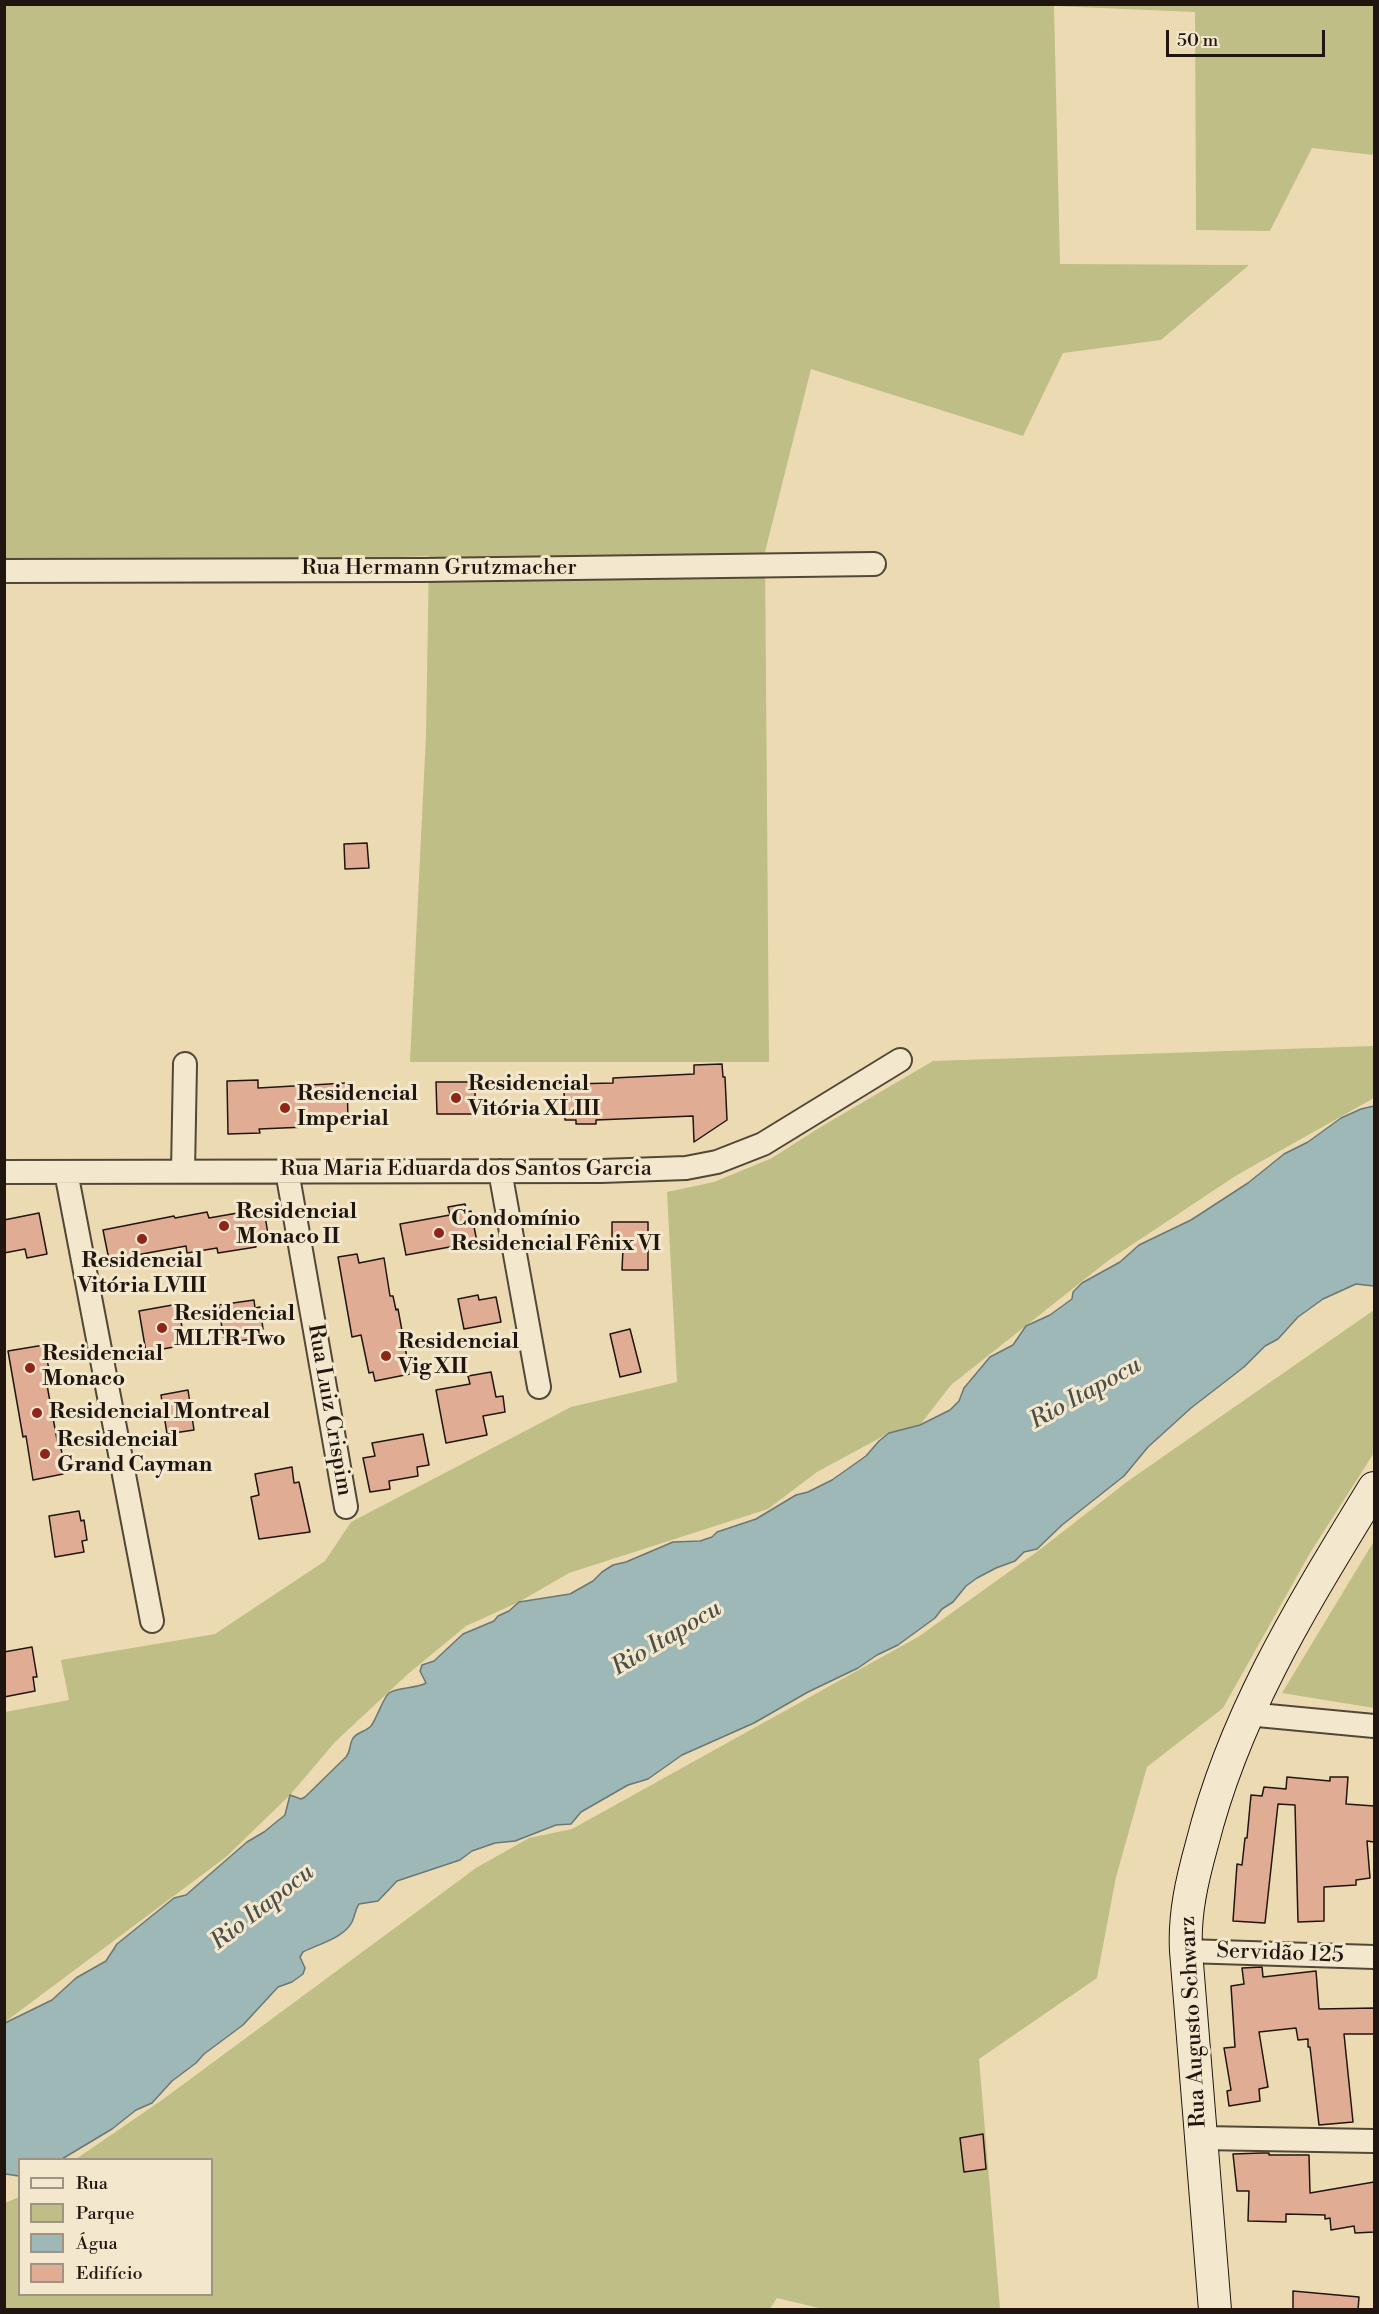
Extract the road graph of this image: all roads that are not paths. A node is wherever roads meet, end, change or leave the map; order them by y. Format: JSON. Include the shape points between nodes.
{"nodes":[{"id":1,"x":874,"y":564,"type":"dead end"},
{"id":2,"x":4,"y":571,"type":"edge"},
{"id":3,"x":900,"y":1060,"type":"dead end"},
{"id":4,"x":185,"y":1064,"type":"dead end"},
{"id":5,"x":183,"y":1171,"type":"junction"},
{"id":6,"x":287,"y":1171,"type":"junction"},
{"id":7,"x":500,"y":1171,"type":"junction"},
{"id":8,"x":4,"y":1172,"type":"edge"},
{"id":9,"x":66,"y":1172,"type":"junction"},
{"id":10,"x":539,"y":1387,"type":"dead end"},
{"id":11,"x":1374,"y":1488,"type":"edge"},
{"id":12,"x":346,"y":1508,"type":"dead end"},
{"id":13,"x":152,"y":1621,"type":"dead end"},
{"id":14,"x":1247,"y":1714,"type":"junction"},
{"id":15,"x":1374,"y":1726,"type":"edge"},
{"id":16,"x":1186,"y":1945,"type":"junction"},
{"id":17,"x":1372,"y":1952,"type":"edge"},
{"id":18,"x":1201,"y":2138,"type":"junction"},
{"id":19,"x":1374,"y":2141,"type":"edge"},
{"id":20,"x":1215,"y":2310,"type":"edge"}],
"edges":[{"from":1,"to":2,"type":"street","name":"Rua Hermann Grutzmacher"},
{"from":3,"to":7,"type":"street","name":"Rua Maria Eduarda dos Santos Garcia","via":[[763,1144],[717,1162],[652,1170]]},
{"from":4,"to":5,"type":"street"},
{"from":5,"to":6,"type":"street","name":"Rua Maria Eduarda dos Santos Garcia"},
{"from":5,"to":9,"type":"street","name":"Rua Maria Eduarda dos Santos Garcia"},
{"from":6,"to":7,"type":"street","name":"Rua Maria Eduarda dos Santos Garcia"},
{"from":6,"to":12,"type":"street","name":"Rua Luiz Crispim"},
{"from":7,"to":10,"type":"street"},
{"from":8,"to":9,"type":"street","name":"Rua Maria Eduarda dos Santos Garcia"},
{"from":9,"to":13,"type":"street"},
{"from":11,"to":14,"type":"main road","name":"Rua Augusto Schwarz","via":[[1297,1614]]},
{"from":14,"to":15,"type":"street"},
{"from":14,"to":16,"type":"main road","name":"Rua Augusto Schwarz","via":[[1217,1787],[1203,1838],[1188,1898]]},
{"from":16,"to":17,"type":"street","name":"Servidão 125"},
{"from":16,"to":18,"type":"main road","name":"Rua Augusto Schwarz"},
{"from":18,"to":19,"type":"street"},
{"from":18,"to":20,"type":"main road","name":"Rua Augusto Schwarz"}]}
